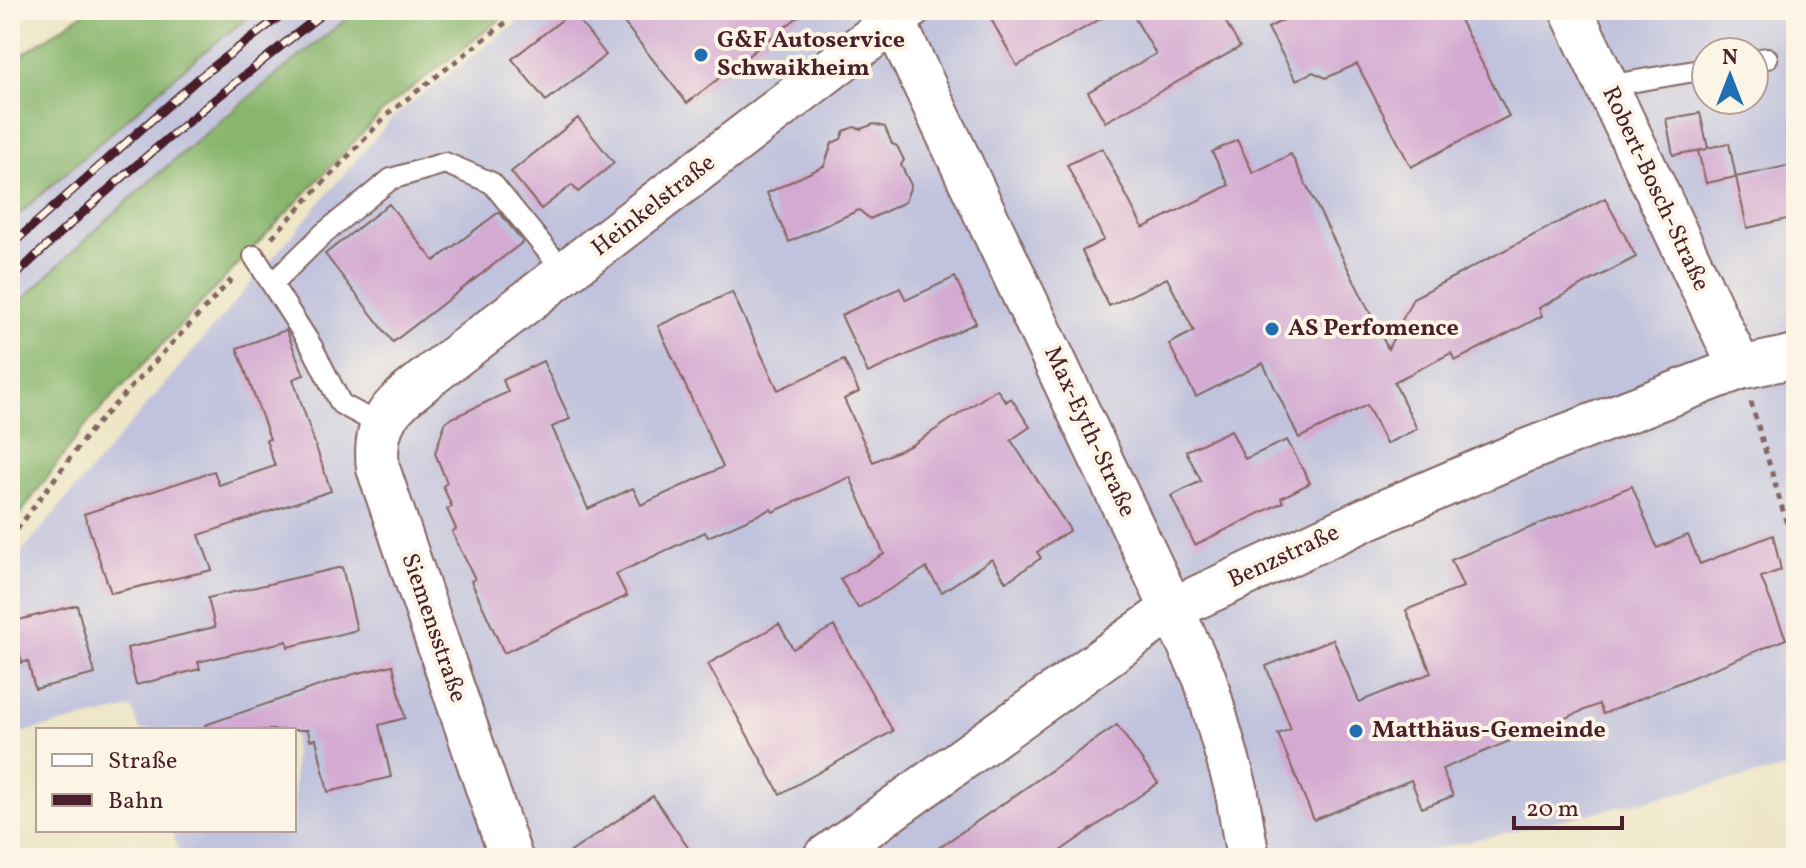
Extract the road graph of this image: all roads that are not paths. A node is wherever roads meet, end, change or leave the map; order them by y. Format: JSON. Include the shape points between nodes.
{"nodes":[{"id":1,"x":1579,"y":12,"type":"edge"},
{"id":2,"x":901,"y":14,"type":"edge"},
{"id":3,"x":1690,"y":72,"type":"edge"},
{"id":4,"x":1607,"y":86,"type":"junction"},
{"id":5,"x":254,"y":256,"type":"dead end"},
{"id":6,"x":566,"y":274,"type":"junction"},
{"id":7,"x":272,"y":284,"type":"junction"},
{"id":8,"x":1796,"y":356,"type":"edge"},
{"id":9,"x":1740,"y":368,"type":"junction"},
{"id":10,"x":389,"y":413,"type":"junction"},
{"id":11,"x":1172,"y":609,"type":"junction"},
{"id":12,"x":511,"y":858,"type":"edge"},
{"id":13,"x":824,"y":858,"type":"edge"},
{"id":14,"x":1248,"y":858,"type":"edge"}],
"edges":[{"from":1,"to":4,"type":"street","name":"Robert-Bosch-Straße"},
{"from":2,"to":6,"type":"street","name":"Heinkelstraße"},
{"from":2,"to":11,"type":"street","name":"Max-Eyth-Straße"},
{"from":3,"to":4,"type":"lane"},
{"from":4,"to":9,"type":"street","name":"Robert-Bosch-Straße"},
{"from":5,"to":7,"type":"lane"},
{"from":6,"to":7,"type":"lane","via":[[492,183],[445,163],[391,179]]},
{"from":6,"to":10,"type":"street","name":"Heinkelstraße"},
{"from":7,"to":10,"type":"lane","via":[[341,404]]},
{"from":8,"to":9,"type":"street","name":"Benzstraße"},
{"from":9,"to":11,"type":"street","name":"Benzstraße","via":[[1525,451]]},
{"from":10,"to":12,"type":"street","name":"Siemensstraße","via":[[375,446],[378,468]]},
{"from":11,"to":13,"type":"street","name":"Benzstraße"},
{"from":11,"to":14,"type":"street","name":"Max-Eyth-Straße","via":[[1205,679],[1236,788]]}]}
